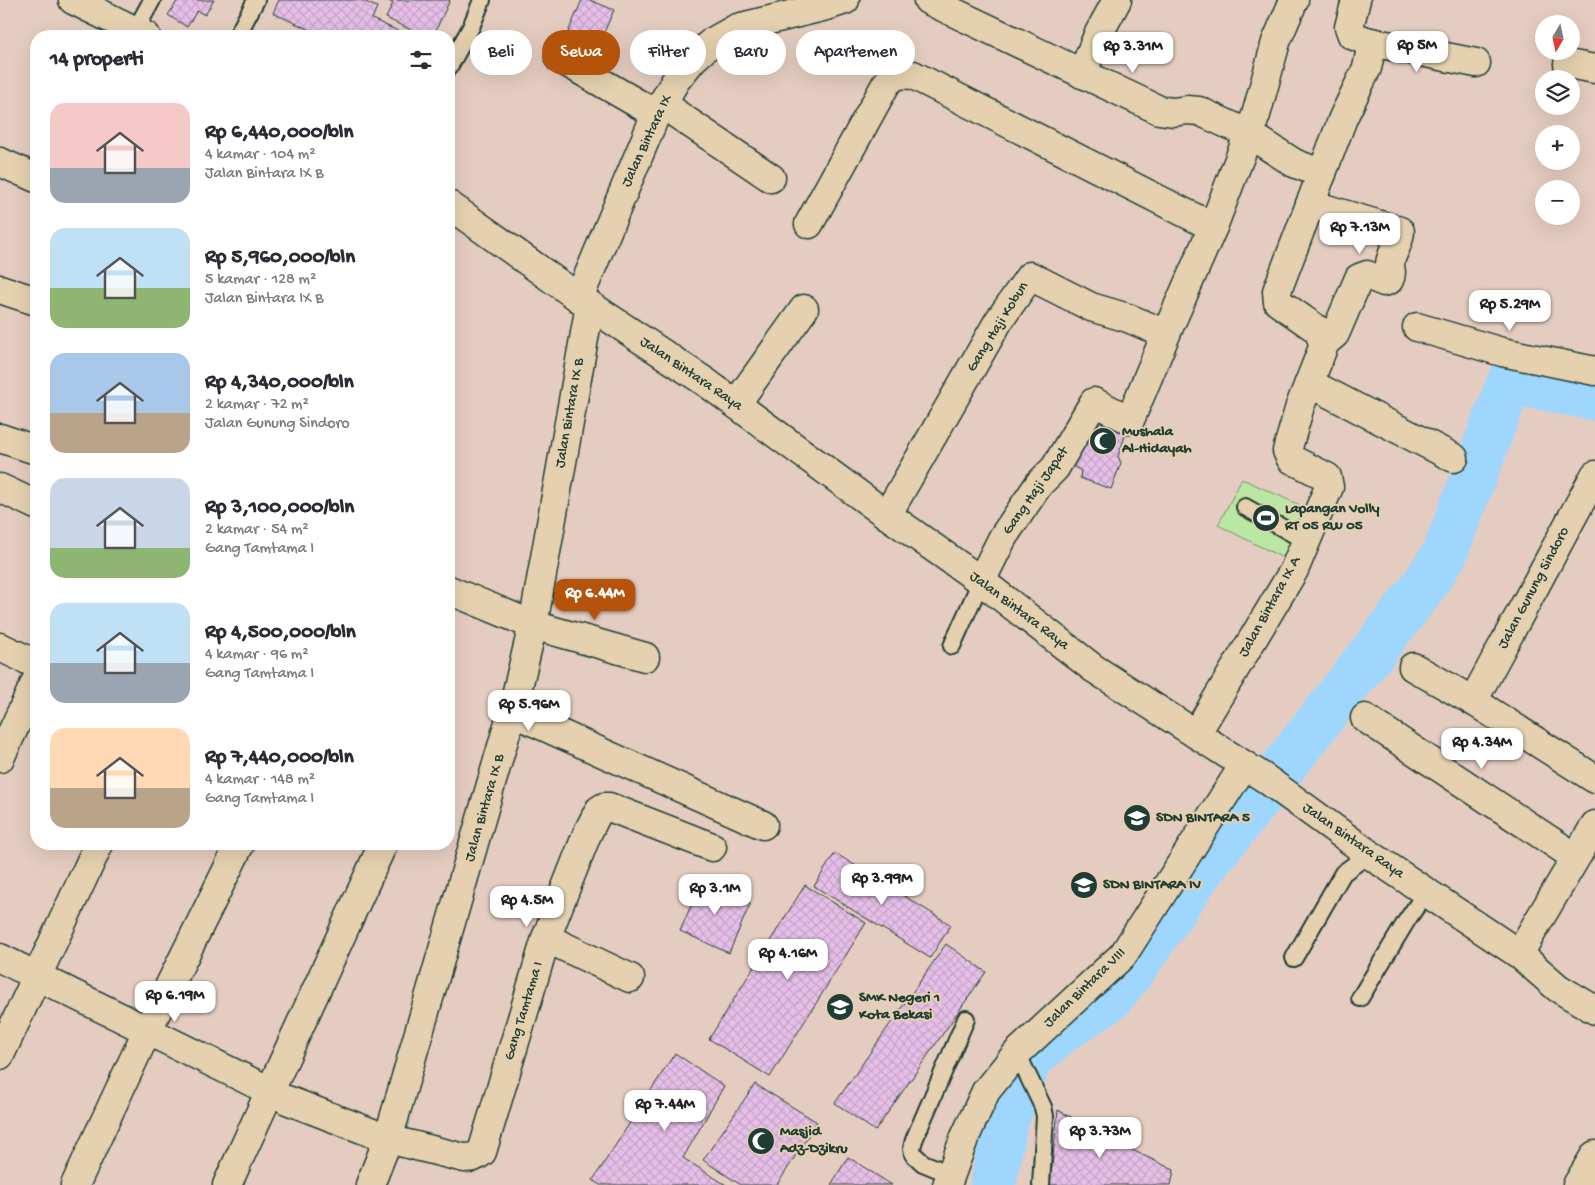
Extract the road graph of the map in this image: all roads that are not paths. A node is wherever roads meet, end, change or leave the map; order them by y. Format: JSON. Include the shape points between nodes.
{"nodes":[{"id":1,"x":75,"y":0,"type":"edge"},
{"id":2,"x":152,"y":0,"type":"edge"},
{"id":3,"x":256,"y":0,"type":"edge"},
{"id":4,"x":482,"y":0,"type":"edge"},
{"id":5,"x":845,"y":0,"type":"edge"},
{"id":6,"x":928,"y":0,"type":"edge"},
{"id":7,"x":1117,"y":0,"type":"edge"},
{"id":8,"x":1294,"y":0,"type":"edge"},
{"id":9,"x":1356,"y":0,"type":"edge"},
{"id":10,"x":132,"y":30,"type":"edge"},
{"id":11,"x":141,"y":30,"type":"edge"},
{"id":12,"x":240,"y":30,"type":"edge"},
{"id":13,"x":1366,"y":41,"type":"junction"},
{"id":14,"x":455,"y":56,"type":"edge"},
{"id":15,"x":1476,"y":63,"type":"dead end"},
{"id":16,"x":1568,"y":64,"type":"dead end"},
{"id":17,"x":1595,"y":69,"type":"edge"},
{"id":18,"x":1082,"y":74,"type":"junction"},
{"id":19,"x":593,"y":75,"type":"edge"},
{"id":20,"x":660,"y":108,"type":"junction"},
{"id":21,"x":1249,"y":134,"type":"junction"},
{"id":22,"x":0,"y":162,"type":"edge"},
{"id":23,"x":1322,"y":174,"type":"junction"},
{"id":24,"x":30,"y":175,"type":"edge"},
{"id":25,"x":771,"y":178,"type":"dead end"},
{"id":26,"x":1310,"y":204,"type":"junction"},
{"id":27,"x":455,"y":209,"type":"edge"},
{"id":28,"x":809,"y":224,"type":"dead end"},
{"id":29,"x":1213,"y":227,"type":"junction"},
{"id":30,"x":0,"y":289,"type":"edge"},
{"id":31,"x":30,"y":299,"type":"edge"},
{"id":32,"x":584,"y":302,"type":"junction"},
{"id":33,"x":804,"y":309,"type":"dead end"},
{"id":34,"x":1417,"y":327,"type":"dead end"},
{"id":35,"x":1164,"y":339,"type":"junction"},
{"id":36,"x":1323,"y":344,"type":"junction"},
{"id":37,"x":1595,"y":371,"type":"edge"},
{"id":38,"x":1309,"y":383,"type":"junction"},
{"id":39,"x":736,"y":404,"type":"junction"},
{"id":40,"x":0,"y":438,"type":"edge"},
{"id":41,"x":30,"y":448,"type":"edge"},
{"id":42,"x":1454,"y":458,"type":"dead end"},
{"id":43,"x":1595,"y":475,"type":"edge"},
{"id":44,"x":0,"y":488,"type":"edge"},
{"id":45,"x":30,"y":502,"type":"edge"},
{"id":46,"x":1245,"y":507,"type":"dead end"},
{"id":47,"x":887,"y":515,"type":"junction"},
{"id":48,"x":1306,"y":541,"type":"junction"},
{"id":49,"x":981,"y":581,"type":"junction"},
{"id":50,"x":455,"y":592,"type":"edge"},
{"id":51,"x":533,"y":625,"type":"junction"},
{"id":52,"x":952,"y":646,"type":"dead end"},
{"id":53,"x":0,"y":647,"type":"edge"},
{"id":54,"x":645,"y":657,"type":"dead end"},
{"id":55,"x":30,"y":661,"type":"edge"},
{"id":56,"x":1413,"y":667,"type":"dead end"},
{"id":57,"x":30,"y":694,"type":"edge"},
{"id":58,"x":1473,"y":701,"type":"junction"},
{"id":59,"x":512,"y":712,"type":"junction"},
{"id":60,"x":1365,"y":718,"type":"dead end"},
{"id":61,"x":1196,"y":734,"type":"junction"},
{"id":62,"x":0,"y":758,"type":"edge"},
{"id":63,"x":1255,"y":772,"type":"junction"},
{"id":64,"x":1595,"y":779,"type":"edge"},
{"id":65,"x":762,"y":824,"type":"dead end"},
{"id":66,"x":1595,"y":825,"type":"edge"},
{"id":67,"x":712,"y":847,"type":"dead end"},
{"id":68,"x":96,"y":850,"type":"edge"},
{"id":69,"x":237,"y":850,"type":"edge"},
{"id":70,"x":380,"y":850,"type":"edge"},
{"id":71,"x":1369,"y":854,"type":"junction"},
{"id":72,"x":1575,"y":857,"type":"junction"},
{"id":73,"x":1427,"y":891,"type":"junction"},
{"id":74,"x":546,"y":938,"type":"junction"},
{"id":75,"x":1519,"y":954,"type":"junction"},
{"id":76,"x":0,"y":958,"type":"edge"},
{"id":77,"x":1294,"y":958,"type":"dead end"},
{"id":78,"x":36,"y":976,"type":"junction"},
{"id":79,"x":630,"y":978,"type":"dead end"},
{"id":80,"x":1360,"y":998,"type":"dead end"},
{"id":81,"x":1595,"y":1010,"type":"edge"},
{"id":82,"x":966,"y":1019,"type":"dead end"},
{"id":83,"x":148,"y":1031,"type":"junction"},
{"id":84,"x":0,"y":1055,"type":"edge"},
{"id":85,"x":1020,"y":1059,"type":"junction"},
{"id":86,"x":279,"y":1096,"type":"junction"},
{"id":87,"x":388,"y":1138,"type":"junction"},
{"id":88,"x":1595,"y":1155,"type":"edge"},
{"id":89,"x":948,"y":1179,"type":"edge"},
{"id":90,"x":75,"y":1185,"type":"edge"},
{"id":91,"x":227,"y":1185,"type":"edge"},
{"id":92,"x":370,"y":1185,"type":"edge"},
{"id":93,"x":1041,"y":1185,"type":"edge"},
{"id":94,"x":1577,"y":1185,"type":"edge"}],
"edges":[{"from":1,"to":10,"type":"street"},
{"from":2,"to":11,"type":"lane"},
{"from":3,"to":12,"type":"lane"},
{"from":4,"to":14,"type":"lane"},
{"from":5,"to":20,"type":"street","name":"Jalan Bintara IX","via":[[738,28],[712,42],[676,80]]},
{"from":6,"to":18,"type":"street"},
{"from":7,"to":18,"type":"street"},
{"from":8,"to":21,"type":"street","via":[[1276,42]]},
{"from":9,"to":13,"type":"street","via":[[1348,27],[1352,35]]},
{"from":13,"to":15,"type":"street"},
{"from":13,"to":23,"type":"street","via":[[1371,49],[1367,68],[1343,118]]},
{"from":16,"to":17,"type":"street"},
{"from":18,"to":21,"type":"street","via":[[1159,110],[1199,111]]},
{"from":19,"to":20,"type":"street"},
{"from":20,"to":25,"type":"street","via":[[678,115]]},
{"from":20,"to":32,"type":"street","name":"Jalan Bintara IX"},
{"from":21,"to":23,"type":"street","via":[[1294,163]]},
{"from":21,"to":29,"type":"street"},
{"from":22,"to":24,"type":"street"},
{"from":23,"to":26,"type":"street"},
{"from":26,"to":36,"type":"street","via":[[1277,291],[1278,302],[1318,330]]},
{"from":26,"to":36,"type":"street","via":[[1400,231],[1390,264],[1392,273],[1389,280],[1384,282],[1367,275],[1359,278],[1335,334]]},
{"from":27,"to":32,"type":"street","name":"Jalan Bintara Raya"},
{"from":28,"to":29,"type":"street","via":[[886,84],[901,74],[913,75]]},
{"from":29,"to":35,"type":"street"},
{"from":30,"to":31,"type":"street"},
{"from":32,"to":39,"type":"street","name":"Jalan Bintara Raya"},
{"from":32,"to":51,"type":"street","name":"Jalan Bintara IX B"},
{"from":33,"to":39,"type":"street"},
{"from":34,"to":37,"type":"street","via":[[1502,352]]},
{"from":35,"to":47,"type":"street","name":"Gang Haji Kobun","via":[[1128,318],[1091,307],[1030,276],[993,331]]},
{"from":35,"to":49,"type":"street","name":"Gang Haji Japat","via":[[1130,420],[1094,402],[1055,468],[1039,484],[1003,537]]},
{"from":36,"to":38,"type":"street","name":"Jalan Bintara IX A"},
{"from":38,"to":42,"type":"street"},
{"from":38,"to":48,"type":"street","name":"Jalan Bintara IX A","via":[[1287,451],[1291,459],[1327,477],[1329,487]]},
{"from":39,"to":47,"type":"street","name":"Jalan Bintara Raya"},
{"from":40,"to":41,"type":"street"},
{"from":43,"to":58,"type":"street","name":"Jalan Gunung Sindoro"},
{"from":44,"to":45,"type":"street"},
{"from":46,"to":48,"type":"lane"},
{"from":47,"to":49,"type":"street","name":"Jalan Bintara Raya"},
{"from":48,"to":61,"type":"street","name":"Jalan Bintara IX A","via":[[1294,570]]},
{"from":49,"to":52,"type":"lane"},
{"from":49,"to":61,"type":"street","name":"Jalan Bintara Raya","via":[[1093,668]]},
{"from":50,"to":51,"type":"street"},
{"from":51,"to":54,"type":"street"},
{"from":51,"to":59,"type":"street","name":"Jalan Bintara IX B"},
{"from":53,"to":55,"type":"street"},
{"from":56,"to":58,"type":"street"},
{"from":57,"to":62,"type":"street"},
{"from":58,"to":64,"type":"street"},
{"from":59,"to":65,"type":"street"},
{"from":59,"to":87,"type":"street","name":"Jalan Bintara IX B"},
{"from":60,"to":72,"type":"street"},
{"from":61,"to":63,"type":"street","name":"Jalan Bintara Raya"},
{"from":63,"to":71,"type":"street","name":"Jalan Bintara Raya"},
{"from":63,"to":85,"type":"street","name":"Jalan Bintara VIII","via":[[1123,955]]},
{"from":66,"to":72,"type":"street"},
{"from":67,"to":74,"type":"street","name":"Gang Tamtama I","via":[[604,807],[599,810],[587,834]]},
{"from":68,"to":78,"type":"street"},
{"from":69,"to":83,"type":"street"},
{"from":70,"to":86,"type":"street"},
{"from":71,"to":73,"type":"street","name":"Jalan Bintara Raya"},
{"from":71,"to":77,"type":"lane","via":[[1342,873]]},
{"from":72,"to":75,"type":"street"},
{"from":73,"to":75,"type":"street","name":"Jalan Bintara Raya"},
{"from":73,"to":80,"type":"lane"},
{"from":74,"to":79,"type":"street"},
{"from":74,"to":87,"type":"street","name":"Gang Tamtama I","via":[[482,1152],[472,1158],[464,1158]]},
{"from":75,"to":81,"type":"street","name":"Jalan Bintara Raya","via":[[1558,988]]},
{"from":76,"to":78,"type":"street"},
{"from":78,"to":83,"type":"street"},
{"from":78,"to":84,"type":"street"},
{"from":82,"to":89,"type":"lane","via":[[912,1148],[913,1154],[923,1163]]},
{"from":83,"to":86,"type":"street"},
{"from":83,"to":90,"type":"street"},
{"from":85,"to":89,"type":"street","name":"Jalan Bintara VIII","via":[[986,1091]]},
{"from":85,"to":93,"type":"lane","via":[[1045,1116]]},
{"from":86,"to":87,"type":"street"},
{"from":86,"to":91,"type":"street"},
{"from":87,"to":92,"type":"street","name":"Jalan Bintara IX B"},
{"from":88,"to":94,"type":"street"}]}
